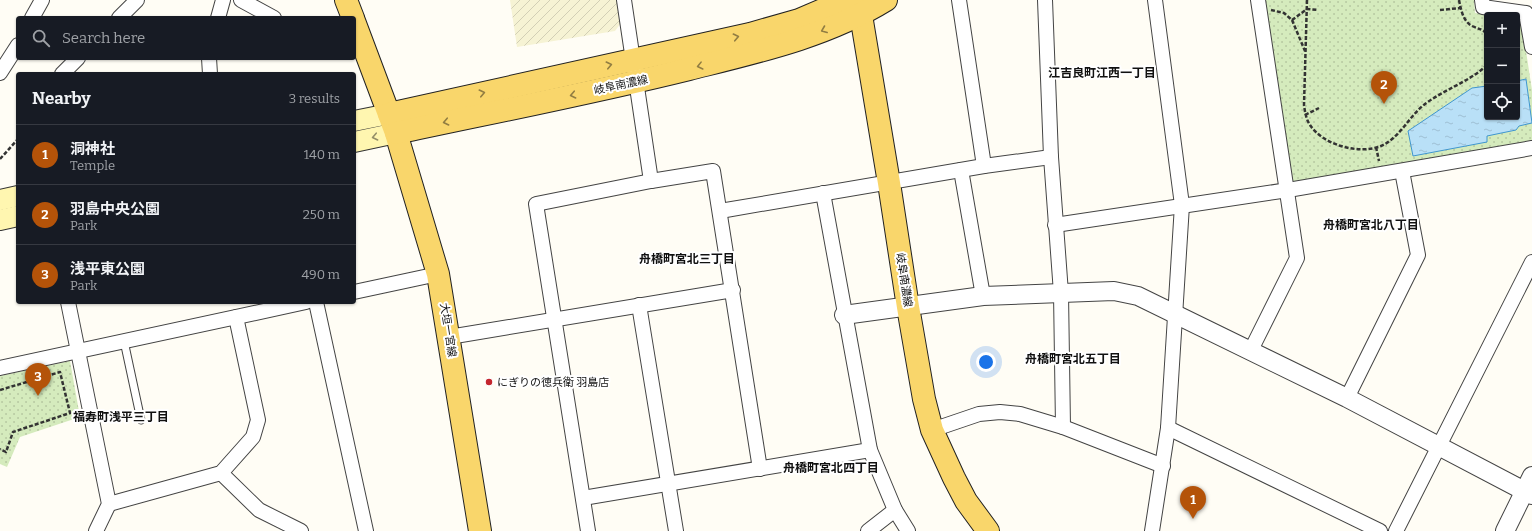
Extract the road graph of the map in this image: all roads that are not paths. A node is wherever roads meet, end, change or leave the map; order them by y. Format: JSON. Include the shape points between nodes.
{"nodes":[{"id":1,"x":42,"y":0,"type":"edge"},
{"id":2,"x":137,"y":0,"type":"edge"},
{"id":3,"x":222,"y":0,"type":"edge"},
{"id":4,"x":241,"y":0,"type":"edge"},
{"id":5,"x":346,"y":0,"type":"edge"},
{"id":6,"x":624,"y":0,"type":"edge"},
{"id":7,"x":886,"y":0,"type":"edge"},
{"id":8,"x":959,"y":0,"type":"edge"},
{"id":9,"x":1045,"y":0,"type":"edge"},
{"id":10,"x":1155,"y":0,"type":"edge"},
{"id":11,"x":1482,"y":0,"type":"edge"},
{"id":12,"x":853,"y":5,"type":"edge"},
{"id":13,"x":1263,"y":5,"type":"edge"},
{"id":14,"x":33,"y":16,"type":"edge"},
{"id":15,"x":121,"y":16,"type":"edge"},
{"id":16,"x":218,"y":16,"type":"edge"},
{"id":17,"x":270,"y":16,"type":"edge"},
{"id":18,"x":353,"y":16,"type":"edge"},
{"id":19,"x":356,"y":31,"type":"edge"},
{"id":20,"x":1532,"y":47,"type":"edge"},
{"id":21,"x":16,"y":48,"type":"edge"},
{"id":22,"x":359,"y":50,"type":"edge"},
{"id":23,"x":633,"y":59,"type":"junction"},
{"id":24,"x":76,"y":60,"type":"edge"},
{"id":25,"x":209,"y":60,"type":"edge"},
{"id":26,"x":64,"y":72,"type":"edge"},
{"id":27,"x":210,"y":72,"type":"edge"},
{"id":28,"x":0,"y":73,"type":"edge"},
{"id":29,"x":636,"y":82,"type":"junction"},
{"id":30,"x":356,"y":122,"type":"edge"},
{"id":31,"x":392,"y":123,"type":"junction"},
{"id":32,"x":356,"y":141,"type":"edge"},
{"id":33,"x":1532,"y":148,"type":"edge"},
{"id":34,"x":1051,"y":157,"type":"junction"},
{"id":35,"x":984,"y":166,"type":"junction"},
{"id":36,"x":961,"y":170,"type":"junction"},
{"id":37,"x":1402,"y":171,"type":"junction"},
{"id":38,"x":651,"y":181,"type":"junction"},
{"id":39,"x":889,"y":183,"type":"junction"},
{"id":40,"x":1288,"y":190,"type":"junction"},
{"id":41,"x":823,"y":193,"type":"junction"},
{"id":42,"x":16,"y":196,"type":"edge"},
{"id":43,"x":0,"y":200,"type":"edge"},
{"id":44,"x":1182,"y":205,"type":"junction"},
{"id":45,"x":720,"y":211,"type":"junction"},
{"id":46,"x":16,"y":216,"type":"edge"},
{"id":47,"x":0,"y":220,"type":"edge"},
{"id":48,"x":1055,"y":225,"type":"junction"},
{"id":49,"x":1532,"y":262,"type":"edge"},
{"id":50,"x":438,"y":274,"type":"junction"},
{"id":51,"x":733,"y":290,"type":"junction"},
{"id":52,"x":356,"y":292,"type":"edge"},
{"id":53,"x":1061,"y":293,"type":"junction"},
{"id":54,"x":982,"y":296,"type":"junction"},
{"id":55,"x":68,"y":304,"type":"edge"},
{"id":56,"x":297,"y":304,"type":"edge"},
{"id":57,"x":316,"y":304,"type":"edge"},
{"id":58,"x":639,"y":305,"type":"junction"},
{"id":59,"x":908,"y":307,"type":"junction"},
{"id":60,"x":1176,"y":314,"type":"junction"},
{"id":61,"x":844,"y":315,"type":"junction"},
{"id":62,"x":236,"y":317,"type":"junction"},
{"id":63,"x":554,"y":320,"type":"junction"},
{"id":64,"x":449,"y":337,"type":"junction"},
{"id":65,"x":124,"y":341,"type":"junction"},
{"id":66,"x":1251,"y":350,"type":"junction"},
{"id":67,"x":78,"y":351,"type":"junction"},
{"id":68,"x":0,"y":368,"type":"edge"},
{"id":69,"x":1347,"y":398,"type":"junction"},
{"id":70,"x":141,"y":420,"type":"dead end"},
{"id":71,"x":1063,"y":427,"type":"junction"},
{"id":72,"x":1168,"y":428,"type":"junction"},
{"id":73,"x":932,"y":430,"type":"junction"},
{"id":74,"x":1440,"y":445,"type":"junction"},
{"id":75,"x":870,"y":450,"type":"junction"},
{"id":76,"x":1163,"y":466,"type":"junction"},
{"id":77,"x":760,"y":469,"type":"junction"},
{"id":78,"x":221,"y":473,"type":"junction"},
{"id":79,"x":667,"y":484,"type":"junction"},
{"id":80,"x":1530,"y":487,"type":"edge"},
{"id":81,"x":583,"y":498,"type":"junction"},
{"id":82,"x":109,"y":504,"type":"junction"},
{"id":83,"x":895,"y":510,"type":"junction"},
{"id":84,"x":96,"y":531,"type":"edge"},
{"id":85,"x":301,"y":531,"type":"edge"},
{"id":86,"x":366,"y":531,"type":"edge"},
{"id":87,"x":480,"y":531,"type":"edge"},
{"id":88,"x":588,"y":531,"type":"edge"},
{"id":89,"x":676,"y":531,"type":"edge"},
{"id":90,"x":868,"y":531,"type":"edge"},
{"id":91,"x":908,"y":531,"type":"edge"},
{"id":92,"x":988,"y":531,"type":"edge"},
{"id":93,"x":1153,"y":531,"type":"edge"},
{"id":94,"x":1380,"y":531,"type":"edge"},
{"id":95,"x":1396,"y":531,"type":"edge"},
{"id":96,"x":1505,"y":531,"type":"edge"}],
"edges":[{"from":1,"to":14,"type":"street"},
{"from":2,"to":15,"type":"street"},
{"from":3,"to":16,"type":"street"},
{"from":4,"to":17,"type":"street"},
{"from":5,"to":18,"type":"main road"},
{"from":6,"to":23,"type":"street"},
{"from":7,"to":12,"type":"main road"},
{"from":8,"to":35,"type":"street"},
{"from":9,"to":34,"type":"street"},
{"from":10,"to":44,"type":"street"},
{"from":11,"to":20,"type":"street","via":[[1483,7],[1526,13]]},
{"from":23,"to":12,"type":"main road","name":"岐阜南濃線","one_way":true,"via":[[750,34]]},
{"from":12,"to":29,"type":"main road","name":"岐阜南濃線","one_way":true,"via":[[807,37],[755,53]]},
{"from":12,"to":39,"type":"main road","name":"岐阜南濃線"},
{"from":13,"to":40,"type":"street"},
{"from":19,"to":22,"type":"main road"},
{"from":21,"to":28,"type":"street"},
{"from":22,"to":31,"type":"main road"},
{"from":23,"to":29,"type":"street"},
{"from":31,"to":23,"type":"main road","name":"岐阜南濃線","one_way":true},
{"from":24,"to":26,"type":"street"},
{"from":25,"to":27,"type":"street"},
{"from":29,"to":31,"type":"main road","name":"岐阜南濃線","one_way":true},
{"from":29,"to":38,"type":"street"},
{"from":30,"to":31,"type":"main road"},
{"from":31,"to":32,"type":"main road","one_way":true},
{"from":31,"to":50,"type":"main road","name":"大垣一宮線"},
{"from":33,"to":37,"type":"street"},
{"from":34,"to":35,"type":"street"},
{"from":34,"to":48,"type":"street"},
{"from":35,"to":36,"type":"street"},
{"from":36,"to":39,"type":"street"},
{"from":36,"to":54,"type":"street"},
{"from":37,"to":40,"type":"street"},
{"from":37,"to":69,"type":"street","via":[[1418,255]]},
{"from":38,"to":45,"type":"street","via":[[713,171]]},
{"from":38,"to":63,"type":"street","via":[[536,204]]},
{"from":39,"to":41,"type":"street"},
{"from":39,"to":59,"type":"main road","name":"岐阜南濃線"},
{"from":40,"to":44,"type":"street"},
{"from":40,"to":66,"type":"street","via":[[1297,258]]},
{"from":41,"to":45,"type":"street"},
{"from":41,"to":61,"type":"street"},
{"from":42,"to":43,"type":"main road"},
{"from":44,"to":48,"type":"street"},
{"from":44,"to":60,"type":"street"},
{"from":45,"to":51,"type":"street"},
{"from":46,"to":47,"type":"main road"},
{"from":48,"to":53,"type":"street"},
{"from":49,"to":74,"type":"street"},
{"from":50,"to":52,"type":"street"},
{"from":50,"to":64,"type":"main road","name":"大垣一宮線"},
{"from":51,"to":58,"type":"street"},
{"from":51,"to":77,"type":"street"},
{"from":53,"to":54,"type":"street"},
{"from":53,"to":60,"type":"street","via":[[1114,291],[1138,296]]},
{"from":53,"to":71,"type":"street"},
{"from":54,"to":59,"type":"street"},
{"from":55,"to":67,"type":"street"},
{"from":56,"to":62,"type":"street"},
{"from":57,"to":86,"type":"street"},
{"from":58,"to":63,"type":"street"},
{"from":58,"to":79,"type":"street"},
{"from":59,"to":61,"type":"street"},
{"from":59,"to":73,"type":"main road","name":"岐阜南濃線"},
{"from":60,"to":66,"type":"street"},
{"from":60,"to":72,"type":"street"},
{"from":61,"to":75,"type":"street"},
{"from":62,"to":65,"type":"street"},
{"from":62,"to":78,"type":"street","via":[[258,420],[253,437]]},
{"from":63,"to":64,"type":"street"},
{"from":63,"to":81,"type":"street"},
{"from":64,"to":87,"type":"main road","name":"大垣一宮線"},
{"from":65,"to":67,"type":"street"},
{"from":65,"to":70,"type":"lane"},
{"from":66,"to":69,"type":"street"},
{"from":67,"to":68,"type":"street"},
{"from":67,"to":82,"type":"street"},
{"from":69,"to":74,"type":"street"},
{"from":71,"to":73,"type":"street","via":[[1020,414],[1000,412],[979,414]]},
{"from":71,"to":76,"type":"street"},
{"from":72,"to":76,"type":"street"},
{"from":72,"to":94,"type":"street"},
{"from":73,"to":92,"type":"main road","name":"岐阜南濃線","via":[[966,501]]},
{"from":74,"to":80,"type":"street"},
{"from":74,"to":95,"type":"street"},
{"from":75,"to":77,"type":"street"},
{"from":75,"to":83,"type":"street"},
{"from":76,"to":93,"type":"street"},
{"from":77,"to":79,"type":"street"},
{"from":78,"to":82,"type":"street"},
{"from":78,"to":85,"type":"street","via":[[259,510]]},
{"from":79,"to":81,"type":"street"},
{"from":79,"to":89,"type":"street"},
{"from":80,"to":96,"type":"street"},
{"from":81,"to":88,"type":"street"},
{"from":82,"to":84,"type":"street"},
{"from":83,"to":90,"type":"street"},
{"from":83,"to":91,"type":"street"}]}
